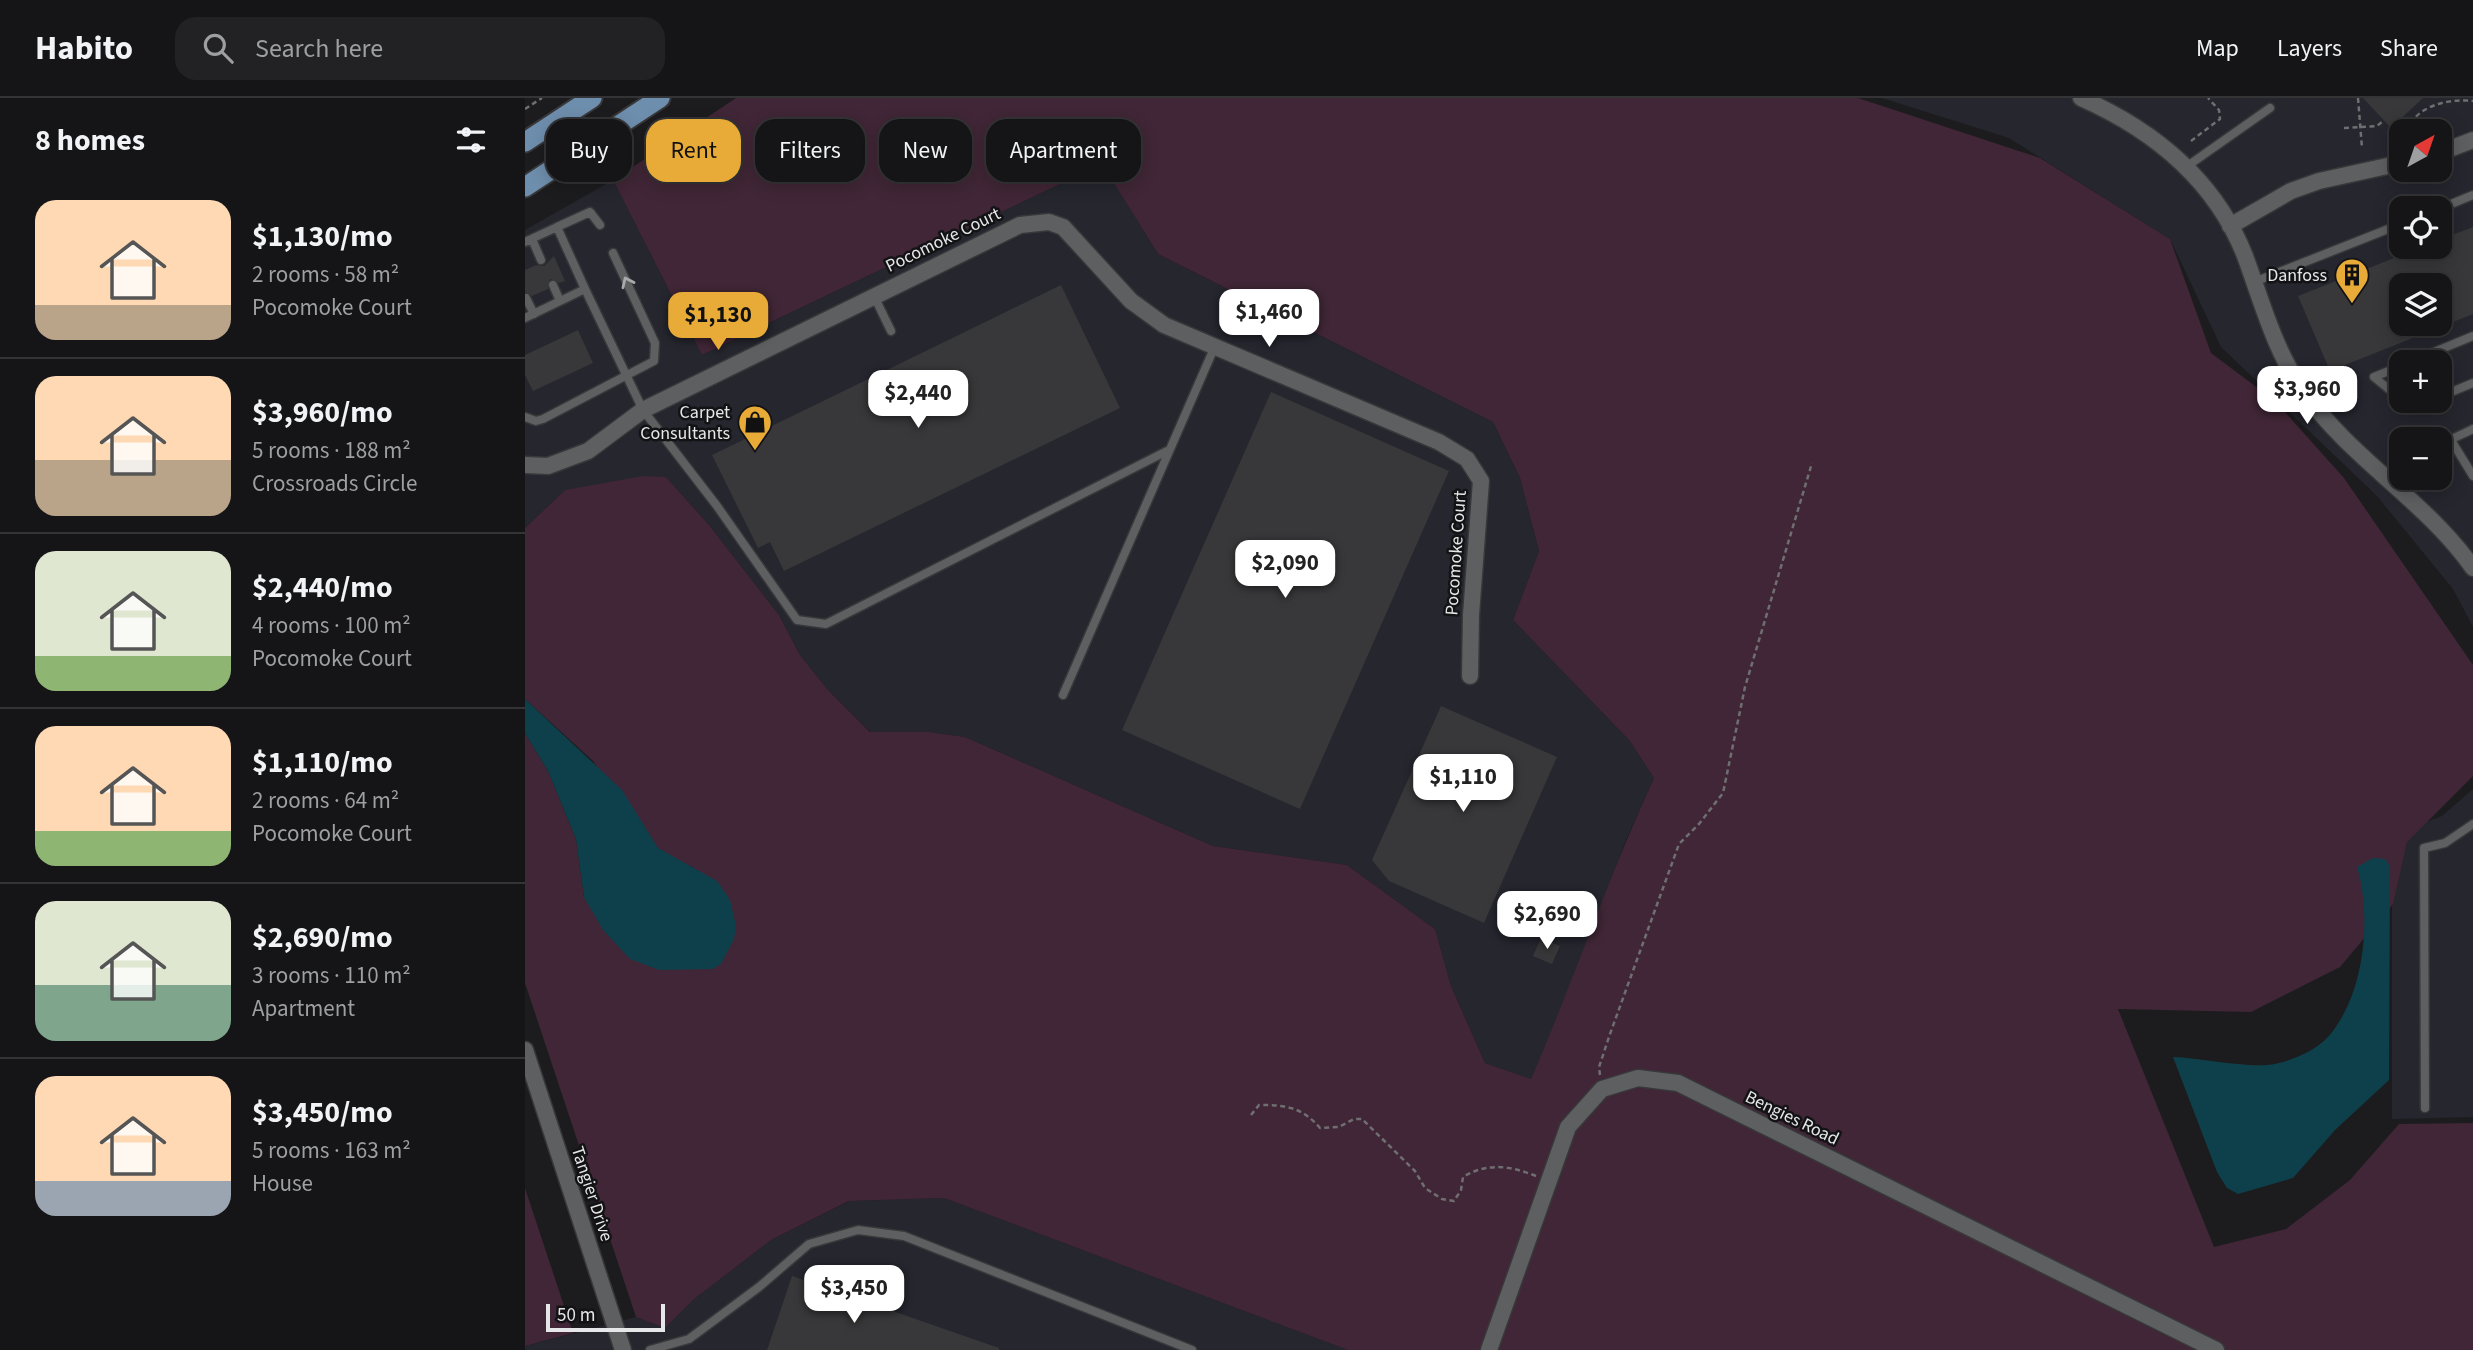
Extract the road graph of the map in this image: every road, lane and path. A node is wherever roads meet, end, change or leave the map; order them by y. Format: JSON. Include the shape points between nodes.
{"nodes":[{"id":1,"x":542,"y":98,"type":"edge"},
{"id":2,"x":592,"y":98,"type":"edge"},
{"id":3,"x":660,"y":98,"type":"edge"},
{"id":4,"x":2081,"y":98,"type":"edge"},
{"id":5,"x":2208,"y":98,"type":"edge"},
{"id":6,"x":2358,"y":98,"type":"edge"},
{"id":7,"x":2473,"y":101,"type":"edge"},
{"id":8,"x":2270,"y":108,"type":"dead end"},
{"id":9,"x":525,"y":109,"type":"edge"},
{"id":10,"x":2413,"y":119,"type":"edge"},
{"id":11,"x":2383,"y":121,"type":"dead end"},
{"id":12,"x":2344,"y":128,"type":"dead end"},
{"id":13,"x":2361,"y":128,"type":"junction"},
{"id":14,"x":2473,"y":140,"type":"edge"},
{"id":15,"x":2191,"y":141,"type":"dead end"},
{"id":16,"x":525,"y":142,"type":"edge"},
{"id":17,"x":2362,"y":148,"type":"dead end"},
{"id":18,"x":2452,"y":148,"type":"edge"},
{"id":19,"x":2389,"y":166,"type":"edge"},
{"id":20,"x":2186,"y":167,"type":"junction"},
{"id":21,"x":525,"y":187,"type":"edge"},
{"id":22,"x":2473,"y":195,"type":"edge"},
{"id":23,"x":2452,"y":204,"type":"edge"},
{"id":24,"x":600,"y":225,"type":"dead end"},
{"id":25,"x":2230,"y":226,"type":"junction"},
{"id":26,"x":557,"y":227,"type":"junction"},
{"id":27,"x":2389,"y":229,"type":"edge"},
{"id":28,"x":529,"y":241,"type":"edge"},
{"id":29,"x":613,"y":253,"type":"dead end"},
{"id":30,"x":541,"y":260,"type":"dead end"},
{"id":31,"x":2254,"y":282,"type":"junction"},
{"id":32,"x":553,"y":285,"type":"dead end"},
{"id":33,"x":585,"y":289,"type":"junction"},
{"id":34,"x":874,"y":295,"type":"junction"},
{"id":35,"x":526,"y":298,"type":"edge"},
{"id":36,"x":560,"y":301,"type":"junction"},
{"id":37,"x":529,"y":316,"type":"edge"},
{"id":38,"x":891,"y":331,"type":"dead end"},
{"id":39,"x":2473,"y":336,"type":"edge"},
{"id":40,"x":1215,"y":346,"type":"junction"},
{"id":41,"x":2439,"y":350,"type":"edge"},
{"id":42,"x":2389,"y":371,"type":"edge"},
{"id":43,"x":627,"y":377,"type":"junction"},
{"id":44,"x":2473,"y":383,"type":"edge"},
{"id":45,"x":2389,"y":389,"type":"edge"},
{"id":46,"x":2452,"y":392,"type":"edge"},
{"id":47,"x":643,"y":410,"type":"junction"},
{"id":48,"x":525,"y":417,"type":"edge"},
{"id":49,"x":2473,"y":429,"type":"edge"},
{"id":50,"x":2452,"y":439,"type":"edge"},
{"id":51,"x":2452,"y":441,"type":"edge"},
{"id":52,"x":1167,"y":451,"type":"junction"},
{"id":53,"x":1812,"y":463,"type":"dead end"},
{"id":54,"x":525,"y":465,"type":"edge"},
{"id":55,"x":2473,"y":476,"type":"edge"},
{"id":56,"x":2389,"y":478,"type":"edge"},
{"id":57,"x":2402,"y":490,"type":"edge"},
{"id":58,"x":2473,"y":568,"type":"edge"},
{"id":59,"x":1470,"y":676,"type":"dead end"},
{"id":60,"x":1063,"y":695,"type":"dead end"},
{"id":61,"x":2473,"y":824,"type":"edge"},
{"id":62,"x":525,"y":1050,"type":"edge"},
{"id":63,"x":1602,"y":1089,"type":"junction"},
{"id":64,"x":2425,"y":1108,"type":"dead end"},
{"id":65,"x":1251,"y":1115,"type":"dead end"},
{"id":66,"x":1549,"y":1181,"type":"junction"},
{"id":67,"x":623,"y":1350,"type":"edge"},
{"id":68,"x":650,"y":1350,"type":"edge"},
{"id":69,"x":1192,"y":1350,"type":"edge"},
{"id":70,"x":1489,"y":1350,"type":"edge"},
{"id":71,"x":2216,"y":1350,"type":"edge"}],
"edges":[{"from":1,"to":9,"type":"path"},
{"from":2,"to":16,"type":"main road"},
{"from":3,"to":21,"type":"main road"},
{"from":4,"to":20,"type":"street","via":[[2133,124]]},
{"from":5,"to":15,"type":"path","via":[[2219,110],[2220,119]]},
{"from":6,"to":13,"type":"path"},
{"from":7,"to":10,"type":"path","via":[[2456,99],[2431,105]]},
{"from":8,"to":20,"type":"lane"},
{"from":11,"to":13,"type":"path","via":[[2377,127]]},
{"from":12,"to":13,"type":"path"},
{"from":13,"to":17,"type":"path"},
{"from":14,"to":18,"type":"street"},
{"from":19,"to":25,"type":"street","via":[[2291,191]]},
{"from":20,"to":25,"type":"street"},
{"from":22,"to":23,"type":"lane"},
{"from":24,"to":26,"type":"lane","via":[[590,212]]},
{"from":25,"to":31,"type":"street"},
{"from":26,"to":28,"type":"lane"},
{"from":26,"to":33,"type":"lane"},
{"from":27,"to":31,"type":"lane"},
{"from":28,"to":30,"type":"lane"},
{"from":43,"to":29,"type":"lane","one_way":true,"via":[[654,361],[657,354]]},
{"from":31,"to":56,"type":"street","via":[[2283,355],[2304,393]]},
{"from":32,"to":36,"type":"lane"},
{"from":33,"to":36,"type":"lane"},
{"from":33,"to":43,"type":"lane"},
{"from":34,"to":38,"type":"lane"},
{"from":34,"to":40,"type":"street","name":"Pocomoke Court","via":[[1020,225],[1049,222],[1063,227],[1131,301],[1164,325]]},
{"from":34,"to":47,"type":"street","name":"Pocomoke Court"},
{"from":35,"to":37,"type":"lane"},
{"from":36,"to":37,"type":"lane"},
{"from":39,"to":41,"type":"lane"},
{"from":40,"to":52,"type":"lane"},
{"from":40,"to":59,"type":"street","name":"Pocomoke Court","via":[[1439,442],[1475,468],[1481,481]]},
{"from":42,"to":45,"type":"lane","via":[[2374,377]]},
{"from":43,"to":47,"type":"lane"},
{"from":43,"to":48,"type":"lane","via":[[543,419]]},
{"from":44,"to":46,"type":"lane"},
{"from":47,"to":52,"type":"lane","via":[[797,620],[826,624]]},
{"from":47,"to":54,"type":"street","name":"Pocomoke Court","via":[[588,451],[548,466]]},
{"from":49,"to":50,"type":"lane"},
{"from":51,"to":55,"type":"lane"},
{"from":52,"to":60,"type":"lane"},
{"from":53,"to":63,"type":"path","via":[[1745,687],[1723,793],[1679,844],[1599,1068]]},
{"from":57,"to":58,"type":"street"},
{"from":61,"to":64,"type":"lane","via":[[2445,843],[2424,848]]},
{"from":62,"to":67,"type":"street","name":"Tangier Drive"},
{"from":63,"to":66,"type":"street","via":[[1567,1127]]},
{"from":63,"to":71,"type":"street","name":"Bengies Road","via":[[1638,1078],[1678,1083]]},
{"from":65,"to":66,"type":"path","via":[[1259,1105],[1290,1105],[1320,1128],[1362,1119],[1415,1171],[1425,1188],[1442,1199],[1454,1201],[1463,1177],[1481,1166],[1515,1168]]},
{"from":66,"to":70,"type":"street"},
{"from":68,"to":69,"type":"lane","via":[[689,1339],[809,1244],[858,1230],[904,1236]]}]}
